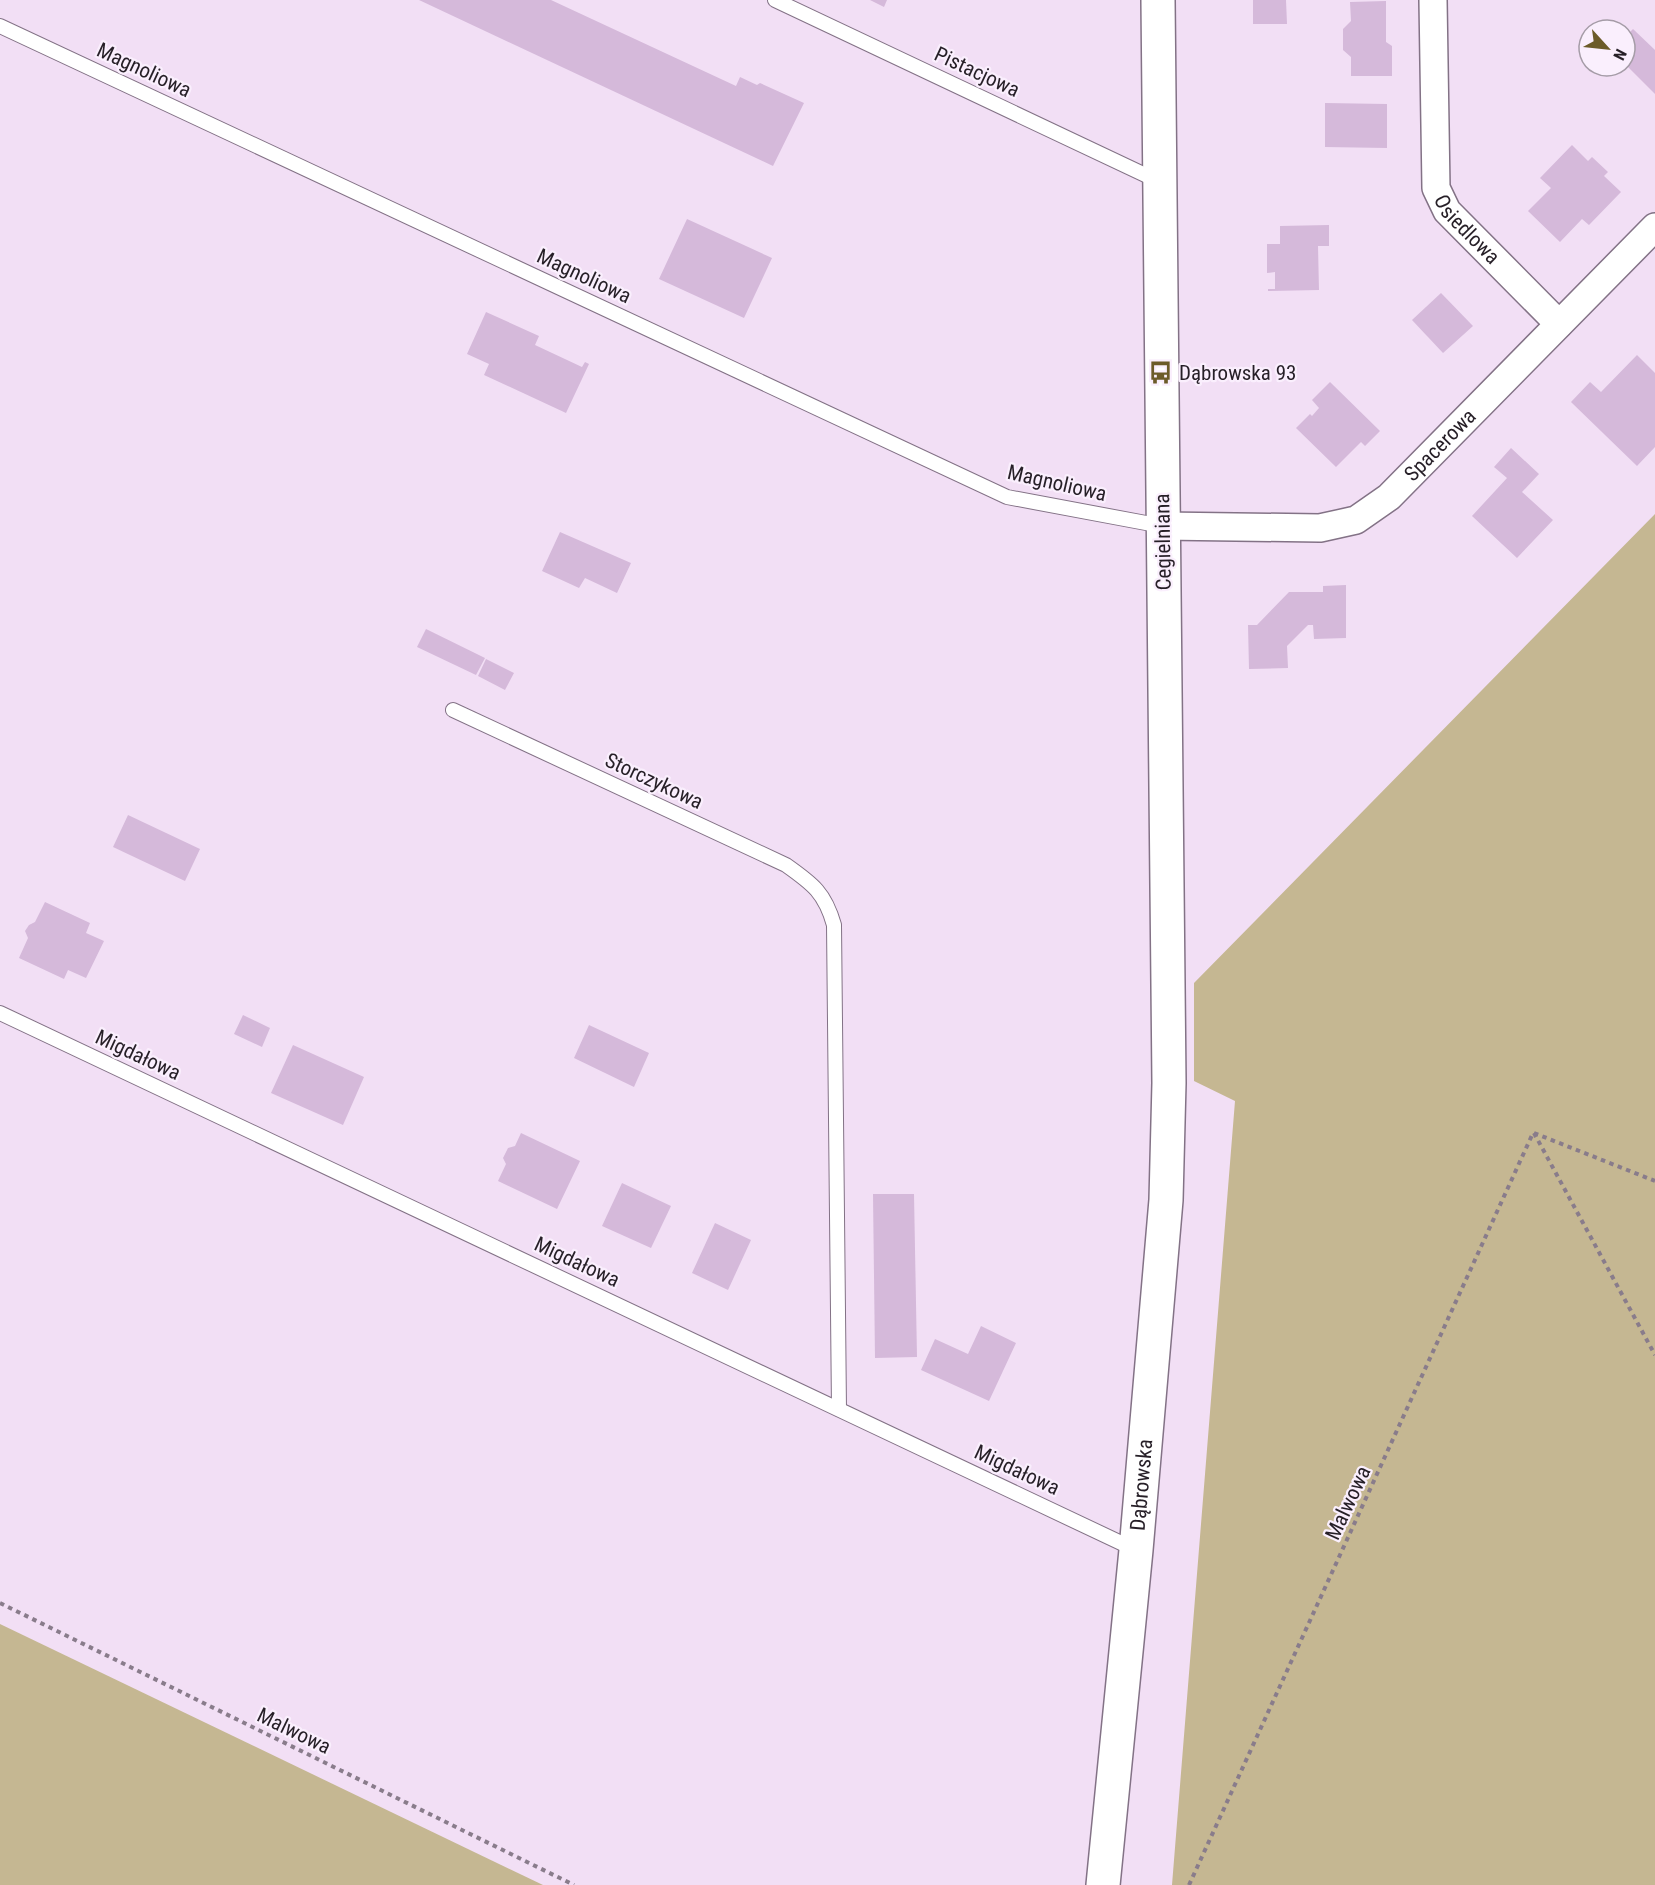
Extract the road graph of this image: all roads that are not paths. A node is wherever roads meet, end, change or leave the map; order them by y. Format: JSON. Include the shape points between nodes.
{"nodes":[{"id":1,"x":775,"y":0,"type":"edge"},
{"id":2,"x":1158,"y":0,"type":"edge"},
{"id":3,"x":1433,"y":0,"type":"edge"},
{"id":4,"x":0,"y":26,"type":"edge"},
{"id":5,"x":1161,"y":183,"type":"junction"},
{"id":6,"x":1655,"y":227,"type":"edge"},
{"id":7,"x":1559,"y":324,"type":"junction"},
{"id":8,"x":1162,"y":526,"type":"junction"},
{"id":9,"x":453,"y":710,"type":"dead end"},
{"id":10,"x":0,"y":1013,"type":"edge"},
{"id":11,"x":1169,"y":1083,"type":"joint"},
{"id":12,"x":839,"y":1410,"type":"junction"},
{"id":13,"x":1136,"y":1550,"type":"junction"},
{"id":14,"x":1103,"y":1885,"type":"edge"}],
"edges":[{"from":1,"to":5,"type":"lane","name":"Pistacjowa"},
{"from":2,"to":5,"type":"street","name":"Cegielniana"},
{"from":3,"to":7,"type":"street","name":"Osiedlowa","via":[[1436,188],[1447,211]]},
{"from":4,"to":8,"type":"lane","name":"Magnoliowa","via":[[1007,497]]},
{"from":5,"to":8,"type":"street","name":"Cegielniana"},
{"from":6,"to":7,"type":"street","name":"Spacerowa"},
{"from":7,"to":8,"type":"street","name":"Spacerowa","via":[[1389,497],[1356,520],[1320,528]]},
{"from":8,"to":11,"type":"street","name":"Cegielniana"},
{"from":9,"to":12,"type":"lane","name":"Storczykowa","via":[[786,866],[808,880],[828,904],[834,925]]},
{"from":10,"to":12,"type":"lane","name":"Migdałowa"},
{"from":11,"to":13,"type":"street","name":"Dąbrowska","via":[[1166,1200]]},
{"from":12,"to":13,"type":"lane","name":"Migdałowa"},
{"from":13,"to":14,"type":"street","name":"Dąbrowska"}]}
